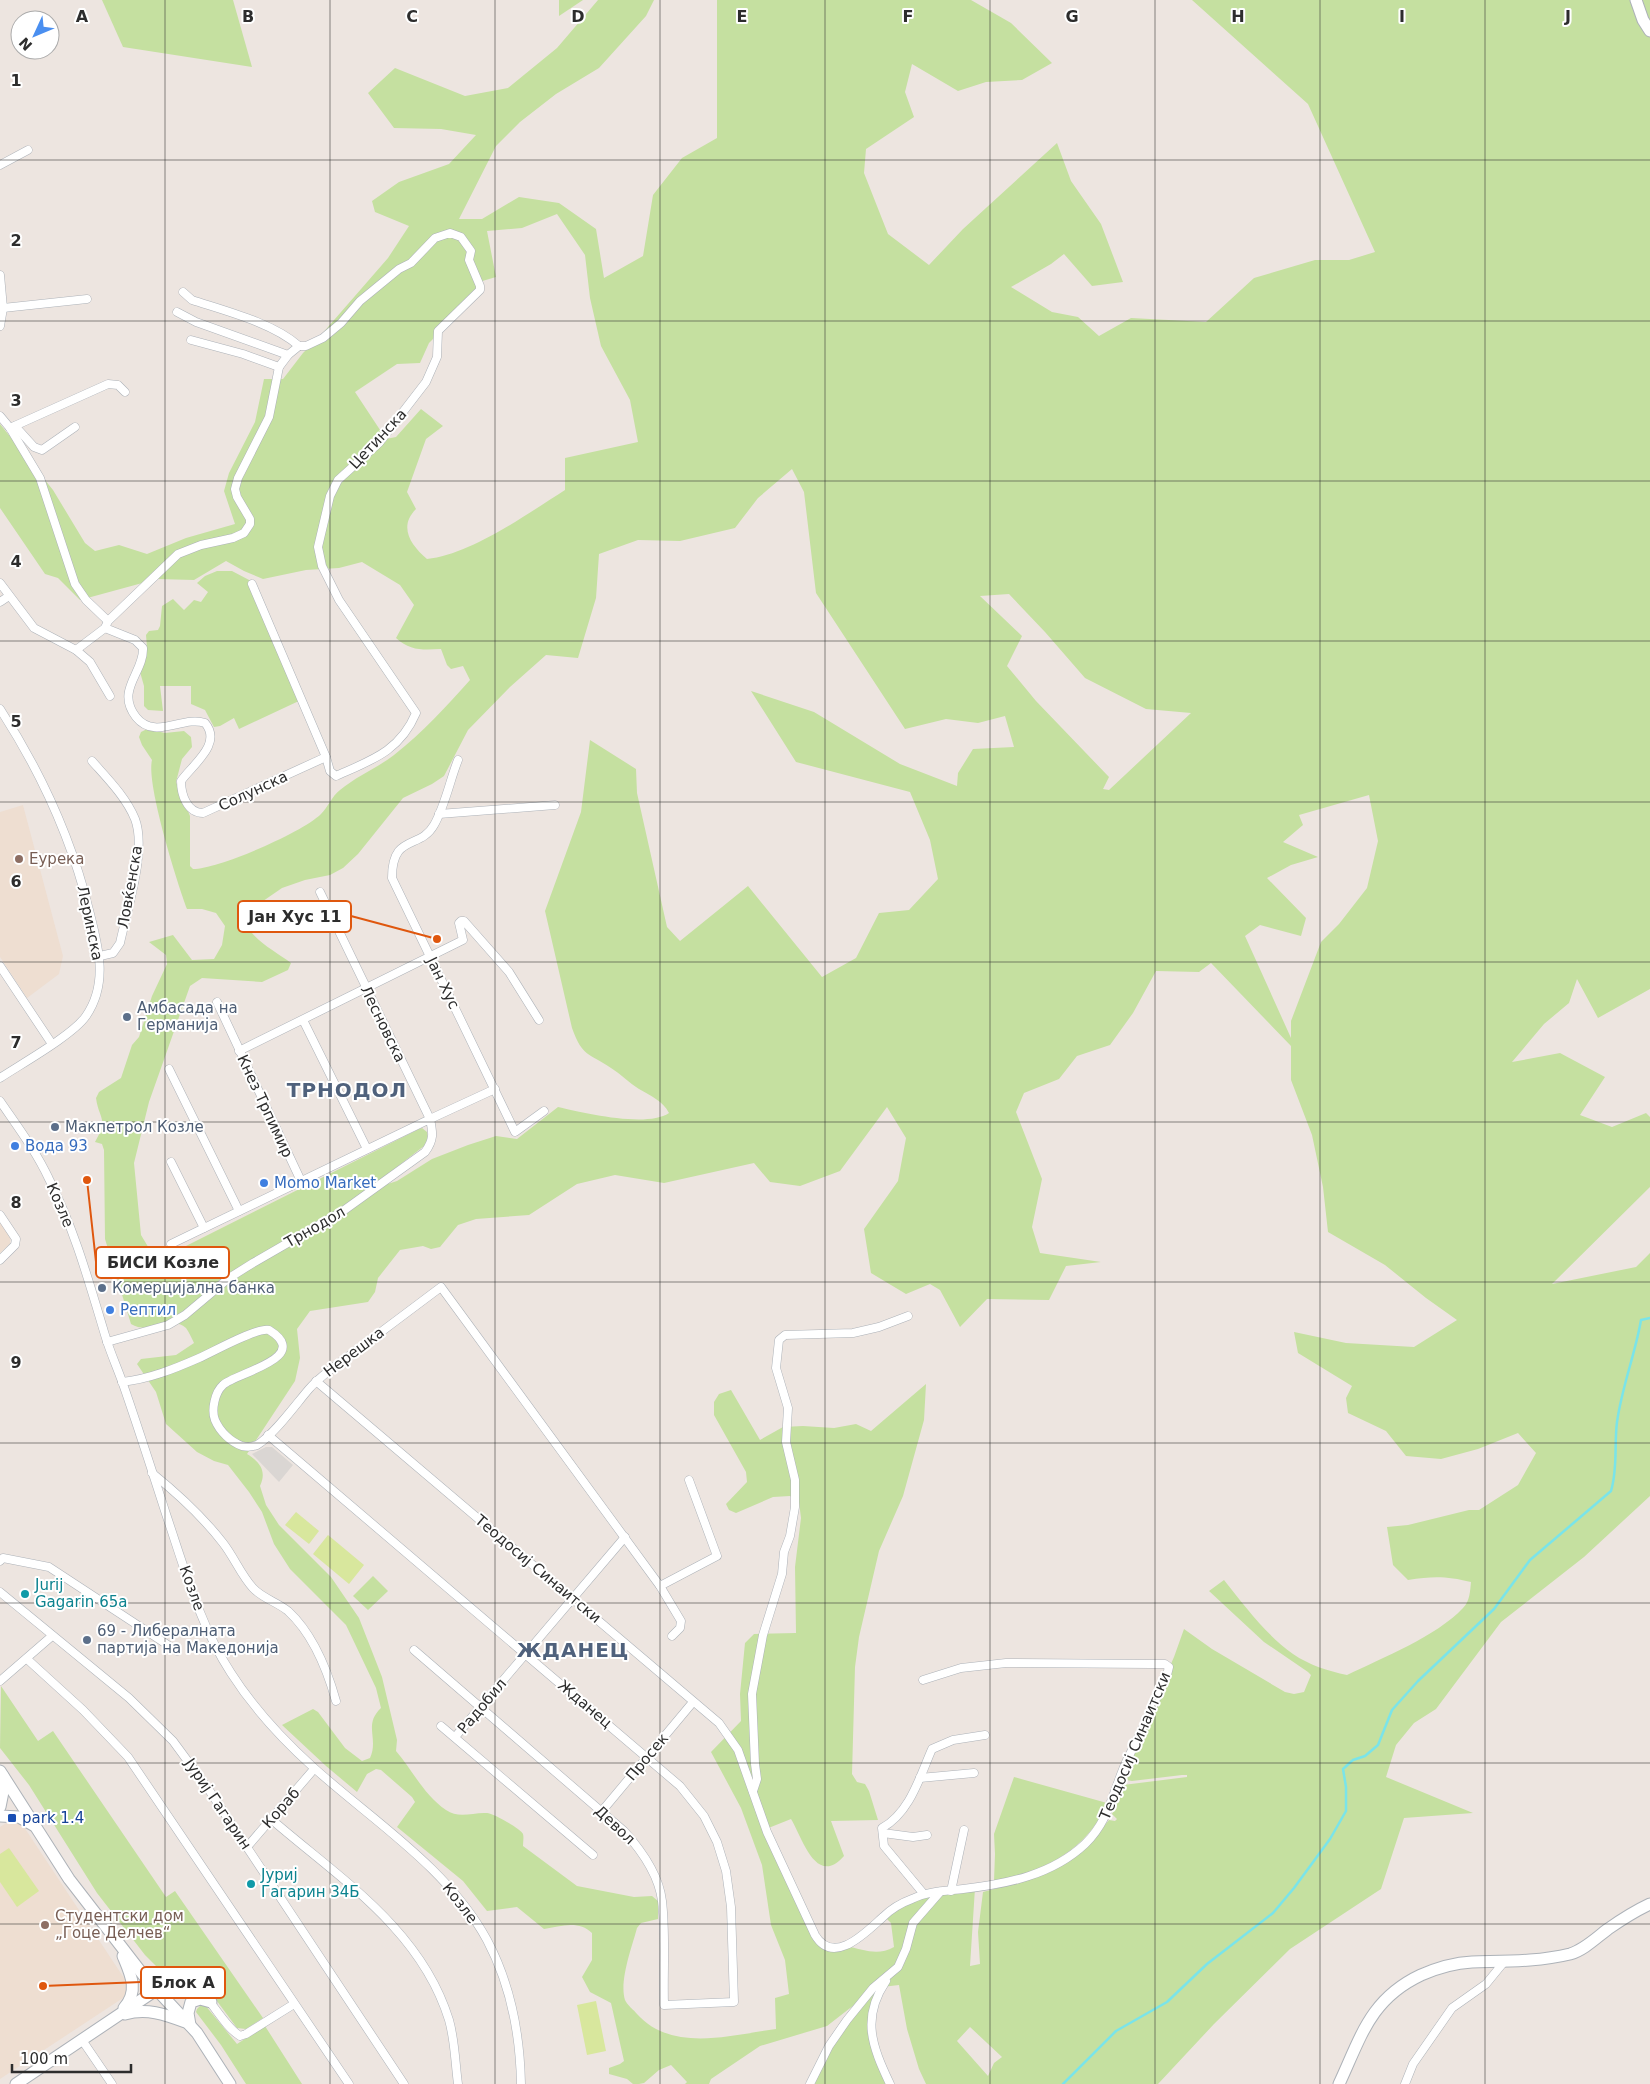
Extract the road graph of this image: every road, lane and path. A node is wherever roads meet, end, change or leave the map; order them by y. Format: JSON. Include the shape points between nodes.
{"nodes":[{"id":1,"x":1636,"y":0,"type":"edge"},
{"id":2,"x":1650,"y":31,"type":"edge"},
{"id":3,"x":28,"y":150,"type":"dead end"},
{"id":4,"x":0,"y":165,"type":"edge"},
{"id":5,"x":0,"y":275,"type":"edge"},
{"id":6,"x":183,"y":292,"type":"dead end"},
{"id":7,"x":87,"y":299,"type":"dead end"},
{"id":8,"x":3,"y":308,"type":"junction"},
{"id":9,"x":177,"y":312,"type":"dead end"},
{"id":10,"x":0,"y":325,"type":"edge"},
{"id":11,"x":191,"y":340,"type":"dead end"},
{"id":12,"x":299,"y":346,"type":"junction"},
{"id":13,"x":288,"y":354,"type":"junction"},
{"id":14,"x":279,"y":367,"type":"junction"},
{"id":15,"x":125,"y":392,"type":"dead end"},
{"id":16,"x":0,"y":416,"type":"edge"},
{"id":17,"x":75,"y":426,"type":"dead end"},
{"id":18,"x":13,"y":427,"type":"junction"},
{"id":19,"x":0,"y":583,"type":"edge"},
{"id":20,"x":252,"y":584,"type":"dead end"},
{"id":21,"x":9,"y":596,"type":"junction"},
{"id":22,"x":0,"y":602,"type":"edge"},
{"id":23,"x":106,"y":624,"type":"junction"},
{"id":24,"x":82,"y":653,"type":"junction"},
{"id":25,"x":110,"y":696,"type":"dead end"},
{"id":26,"x":0,"y":709,"type":"edge"},
{"id":27,"x":326,"y":758,"type":"junction"},
{"id":28,"x":458,"y":760,"type":"dead end"},
{"id":29,"x":92,"y":761,"type":"dead end"},
{"id":30,"x":555,"y":805,"type":"dead end"},
{"id":31,"x":439,"y":814,"type":"junction"},
{"id":32,"x":320,"y":892,"type":"dead end"},
{"id":33,"x":100,"y":956,"type":"junction"},
{"id":34,"x":430,"y":957,"type":"junction"},
{"id":35,"x":0,"y":966,"type":"edge"},
{"id":36,"x":366,"y":989,"type":"junction"},
{"id":37,"x":217,"y":1002,"type":"dead end"},
{"id":38,"x":303,"y":1020,"type":"junction"},
{"id":39,"x":539,"y":1020,"type":"dead end"},
{"id":40,"x":52,"y":1044,"type":"junction"},
{"id":41,"x":239,"y":1050,"type":"junction"},
{"id":42,"x":169,"y":1069,"type":"dead end"},
{"id":43,"x":0,"y":1078,"type":"edge"},
{"id":44,"x":495,"y":1088,"type":"junction"},
{"id":45,"x":0,"y":1101,"type":"edge"},
{"id":46,"x":544,"y":1111,"type":"dead end"},
{"id":47,"x":430,"y":1119,"type":"junction"},
{"id":48,"x":366,"y":1150,"type":"junction"},
{"id":49,"x":171,"y":1162,"type":"dead end"},
{"id":50,"x":301,"y":1181,"type":"junction"},
{"id":51,"x":238,"y":1211,"type":"junction"},
{"id":52,"x":0,"y":1215,"type":"edge"},
{"id":53,"x":204,"y":1228,"type":"junction"},
{"id":54,"x":171,"y":1244,"type":"dead end"},
{"id":55,"x":0,"y":1260,"type":"edge"},
{"id":56,"x":908,"y":1316,"type":"dead end"},
{"id":57,"x":107,"y":1342,"type":"junction"},
{"id":58,"x":316,"y":1381,"type":"junction"},
{"id":59,"x":122,"y":1382,"type":"junction"},
{"id":60,"x":268,"y":1435,"type":"junction"},
{"id":61,"x":152,"y":1473,"type":"junction"},
{"id":62,"x":688,"y":1480,"type":"dead end"},
{"id":63,"x":625,"y":1537,"type":"junction"},
{"id":64,"x":0,"y":1561,"type":"edge"},
{"id":65,"x":660,"y":1586,"type":"junction"},
{"id":66,"x":0,"y":1592,"type":"edge"},
{"id":67,"x":572,"y":1598,"type":"junction"},
{"id":68,"x":52,"y":1636,"type":"junction"},
{"id":69,"x":672,"y":1636,"type":"dead end"},
{"id":70,"x":414,"y":1650,"type":"dead end"},
{"id":71,"x":177,"y":1651,"type":"dead end"},
{"id":72,"x":525,"y":1654,"type":"junction"},
{"id":73,"x":27,"y":1659,"type":"junction"},
{"id":74,"x":924,"y":1680,"type":"dead end"},
{"id":75,"x":0,"y":1681,"type":"edge"},
{"id":76,"x":336,"y":1701,"type":"dead end"},
{"id":77,"x":693,"y":1702,"type":"junction"},
{"id":78,"x":480,"y":1708,"type":"junction"},
{"id":79,"x":441,"y":1726,"type":"dead end"},
{"id":80,"x":985,"y":1735,"type":"dead end"},
{"id":81,"x":455,"y":1737,"type":"junction"},
{"id":82,"x":647,"y":1757,"type":"junction"},
{"id":83,"x":314,"y":1768,"type":"junction"},
{"id":84,"x":1,"y":1772,"type":"edge"},
{"id":85,"x":974,"y":1773,"type":"dead end"},
{"id":86,"x":920,"y":1778,"type":"junction"},
{"id":87,"x":753,"y":1791,"type":"junction"},
{"id":88,"x":19,"y":1800,"type":"junction"},
{"id":89,"x":0,"y":1807,"type":"edge"},
{"id":90,"x":602,"y":1811,"type":"junction"},
{"id":91,"x":0,"y":1815,"type":"edge"},
{"id":92,"x":271,"y":1819,"type":"junction"},
{"id":93,"x":36,"y":1828,"type":"junction"},
{"id":94,"x":964,"y":1830,"type":"dead end"},
{"id":95,"x":883,"y":1833,"type":"junction"},
{"id":96,"x":927,"y":1836,"type":"dead end"},
{"id":97,"x":247,"y":1847,"type":"junction"},
{"id":98,"x":593,"y":1855,"type":"dead end"},
{"id":99,"x":951,"y":1891,"type":"junction"},
{"id":100,"x":940,"y":1892,"type":"junction"},
{"id":101,"x":923,"y":1894,"type":"junction"},
{"id":102,"x":1650,"y":1904,"type":"edge"},
{"id":103,"x":115,"y":1940,"type":"junction"},
{"id":104,"x":1504,"y":1962,"type":"junction"},
{"id":105,"x":888,"y":1977,"type":"junction"},
{"id":106,"x":156,"y":1990,"type":"junction"},
{"id":107,"x":208,"y":1999,"type":"junction"},
{"id":108,"x":734,"y":2002,"type":"joint"},
{"id":109,"x":294,"y":2004,"type":"junction"},
{"id":110,"x":116,"y":2017,"type":"junction"},
{"id":111,"x":190,"y":2025,"type":"junction"},
{"id":112,"x":82,"y":2040,"type":"junction"},
{"id":113,"x":16,"y":2084,"type":"edge"},
{"id":114,"x":112,"y":2084,"type":"edge"},
{"id":115,"x":230,"y":2084,"type":"edge"},
{"id":116,"x":349,"y":2084,"type":"edge"},
{"id":117,"x":404,"y":2084,"type":"edge"},
{"id":118,"x":458,"y":2084,"type":"edge"},
{"id":119,"x":521,"y":2084,"type":"edge"},
{"id":120,"x":810,"y":2084,"type":"edge"},
{"id":121,"x":890,"y":2084,"type":"edge"},
{"id":122,"x":1339,"y":2084,"type":"edge"},
{"id":123,"x":1405,"y":2084,"type":"edge"}],
"edges":[{"from":1,"to":2,"type":"street"},
{"from":3,"to":4,"type":"street"},
{"from":5,"to":8,"type":"street"},
{"from":6,"to":12,"type":"street","via":[[192,300],[264,326]]},
{"from":7,"to":8,"type":"street"},
{"from":8,"to":10,"type":"street"},
{"from":9,"to":13,"type":"street","via":[[196,322]]},
{"from":11,"to":14,"type":"street"},
{"from":12,"to":13,"type":"street","name":"Цетинска"},
{"from":12,"to":27,"type":"street","name":"Цетинска","via":[[323,338],[360,301],[411,263],[435,238],[450,233],[461,237],[471,251],[469,260],[480,290],[438,331],[435,366],[406,410],[379,442],[338,480],[330,496],[318,547],[322,566],[339,600],[416,713],[409,730],[395,746],[379,756],[336,776],[330,771]]},
{"from":13,"to":14,"type":"street","name":"Цетинска"},
{"from":14,"to":23,"type":"street","name":"Цетинска","via":[[269,417],[235,489],[250,519],[244,533],[178,554]]},
{"from":15,"to":18,"type":"street","via":[[118,385],[108,384]]},
{"from":16,"to":18,"type":"street"},
{"from":17,"to":18,"type":"street","via":[[42,450],[34,447]]},
{"from":18,"to":23,"type":"street","via":[[40,478],[75,584]]},
{"from":19,"to":21,"type":"street"},
{"from":20,"to":27,"type":"street"},
{"from":21,"to":22,"type":"street"},
{"from":21,"to":24,"type":"street","via":[[34,628]]},
{"from":23,"to":24,"type":"street"},
{"from":23,"to":27,"type":"street","name":"Солунска","via":[[143,648],[131,683],[129,703],[139,721],[154,728],[195,721],[205,723],[211,732],[211,741],[202,756],[181,780],[183,797],[193,810],[203,813],[215,809]]},
{"from":24,"to":25,"type":"street"},
{"from":26,"to":33,"type":"street","name":"Леринска","via":[[40,778],[68,838]]},
{"from":28,"to":31,"type":"street","name":"Јан Хус"},
{"from":29,"to":33,"type":"street","name":"Ловќенска","via":[[131,810],[139,831],[138,860],[120,943],[113,953]]},
{"from":30,"to":31,"type":"street"},
{"from":31,"to":34,"type":"street","name":"Јан Хус","via":[[431,830],[400,850],[392,865],[392,878]]},
{"from":32,"to":36,"type":"street","name":"Лесновска"},
{"from":33,"to":40,"type":"street","name":"Леринска","via":[[97,989],[87,1016]]},
{"from":34,"to":36,"type":"street"},
{"from":34,"to":39,"type":"street","via":[[463,940],[459,924],[464,921],[509,972]]},
{"from":34,"to":44,"type":"street","name":"Јан Хус"},
{"from":35,"to":40,"type":"street"},
{"from":36,"to":38,"type":"street"},
{"from":36,"to":47,"type":"street","name":"Лесновска"},
{"from":37,"to":41,"type":"street","name":"Кнез Трпимир"},
{"from":38,"to":41,"type":"street"},
{"from":38,"to":48,"type":"street"},
{"from":40,"to":43,"type":"street","name":"Леринска"},
{"from":41,"to":50,"type":"street","name":"Кнез Трпимир"},
{"from":42,"to":51,"type":"street"},
{"from":44,"to":46,"type":"street","name":"Јан Хус","via":[[515,1132]]},
{"from":44,"to":47,"type":"street"},
{"from":45,"to":57,"type":"street","name":"Козле","via":[[44,1168],[57,1195],[92,1288]]},
{"from":47,"to":48,"type":"street"},
{"from":47,"to":57,"type":"street","name":"Трнодол","via":[[432,1143],[426,1152],[343,1212],[229,1278],[168,1325]]},
{"from":48,"to":50,"type":"street"},
{"from":49,"to":53,"type":"street"},
{"from":50,"to":51,"type":"street"},
{"from":51,"to":53,"type":"street"},
{"from":52,"to":55,"type":"street","via":[[16,1238],[15,1245]]},
{"from":53,"to":54,"type":"street"},
{"from":56,"to":87,"type":"street","via":[[853,1333],[785,1335],[779,1340],[776,1368],[788,1408],[786,1442],[795,1480],[795,1507],[782,1574],[763,1635],[752,1694],[757,1779]]},
{"from":57,"to":59,"type":"street","name":"Козле"},
{"from":58,"to":60,"type":"street","name":"Нерешка"},
{"from":58,"to":63,"type":"street","name":"Нерешка","via":[[441,1287]]},
{"from":58,"to":67,"type":"street","name":"Теодосиј Синаитски"},
{"from":59,"to":60,"type":"street","name":"Нерешка","via":[[155,1375],[256,1331],[269,1330],[280,1340],[280,1354],[224,1384],[216,1397],[214,1411],[219,1427],[239,1444],[254,1446]]},
{"from":59,"to":61,"type":"street","name":"Козле"},
{"from":60,"to":72,"type":"street","name":"Жданец"},
{"from":61,"to":76,"type":"street","via":[[175,1491],[214,1532],[252,1587],[287,1610],[302,1627],[319,1655]]},
{"from":61,"to":83,"type":"street","name":"Козле","via":[[190,1584],[225,1664],[275,1731]]},
{"from":62,"to":65,"type":"street","via":[[717,1556]]},
{"from":63,"to":65,"type":"street","name":"Нерешка"},
{"from":63,"to":67,"type":"street","name":"Радобил"},
{"from":64,"to":71,"type":"street","via":[[2,1558],[49,1567]]},
{"from":65,"to":69,"type":"street","name":"Нерешка","via":[[681,1621],[680,1628]]},
{"from":66,"to":68,"type":"street","name":"Јуриј Гагарин"},
{"from":67,"to":72,"type":"street","name":"Радобил"},
{"from":67,"to":77,"type":"street","name":"Теодосиј Синаитски"},
{"from":68,"to":73,"type":"street"},
{"from":68,"to":97,"type":"street","name":"Јуриј Гагарин","via":[[162,1728],[184,1754]]},
{"from":70,"to":78,"type":"street","name":"Девол"},
{"from":72,"to":78,"type":"street","name":"Радобил"},
{"from":72,"to":82,"type":"street","name":"Жданец"},
{"from":73,"to":75,"type":"street"},
{"from":73,"to":109,"type":"street","via":[[128,1756]]},
{"from":74,"to":99,"type":"street","name":"Теодосиј Синаитски","via":[[961,1668],[1006,1663],[1165,1664],[1169,1668],[1126,1762],[1107,1815],[1089,1840],[1066,1858],[1034,1874],[1000,1884]]},
{"from":77,"to":82,"type":"street","name":"Просек"},
{"from":77,"to":87,"type":"street","name":"Теодосиј Синаитски","via":[[729,1736],[738,1750]]},
{"from":78,"to":81,"type":"street","name":"Радобил"},
{"from":78,"to":90,"type":"street","name":"Девол"},
{"from":79,"to":81,"type":"street"},
{"from":80,"to":86,"type":"street","via":[[953,1740],[932,1749]]},
{"from":81,"to":98,"type":"street"},
{"from":82,"to":90,"type":"street","name":"Просек"},
{"from":82,"to":108,"type":"street","name":"Жданец","via":[[680,1786],[704,1816],[717,1842],[726,1870],[731,1907]]},
{"from":83,"to":92,"type":"street","name":"Кораб"},
{"from":83,"to":119,"type":"street","name":"Козле","via":[[430,1868],[454,1892],[480,1928],[509,1995],[518,2039]]},
{"from":84,"to":88,"type":"street"},
{"from":84,"to":89,"type":"street","via":[[3,1792]]},
{"from":85,"to":86,"type":"street"},
{"from":86,"to":95,"type":"street","via":[[897,1817],[882,1828]]},
{"from":87,"to":101,"type":"street","name":"Теодосиј Синаитски","via":[[767,1832],[823,1945],[836,1947],[859,1939],[894,1908]]},
{"from":88,"to":91,"type":"street"},
{"from":88,"to":93,"type":"street"},
{"from":90,"to":108,"type":"street","name":"Девол","via":[[640,1850],[654,1873],[662,1900],[664,2005]]},
{"from":91,"to":93,"type":"street","via":[[19,1817]]},
{"from":92,"to":97,"type":"street","name":"Кораб"},
{"from":92,"to":118,"type":"street","via":[[376,1909],[422,1961],[449,2021]]},
{"from":93,"to":103,"type":"street"},
{"from":94,"to":99,"type":"street"},
{"from":95,"to":96,"type":"street"},
{"from":95,"to":101,"type":"street","via":[[884,1846]]},
{"from":97,"to":117,"type":"street","name":"Јуриј Гагарин"},
{"from":99,"to":100,"type":"street","name":"Теодосиј Синаитски"},
{"from":100,"to":101,"type":"street","name":"Теодосиј Синаитски"},
{"from":100,"to":105,"type":"street","via":[[913,1923],[901,1962]]},
{"from":102,"to":104,"type":"street","via":[[1572,1953]]},
{"from":103,"to":106,"type":"street"},
{"from":103,"to":110,"type":"street","via":[[134,1986],[132,1998]]},
{"from":104,"to":122,"type":"street","via":[[1452,1964],[1419,1976],[1390,1994],[1370,2018]]},
{"from":104,"to":123,"type":"street","via":[[1486,1984],[1452,2008],[1413,2064]]},
{"from":105,"to":120,"type":"street","via":[[873,1988],[843,2025]]},
{"from":105,"to":121,"type":"street","via":[[875,1999],[871,2017],[874,2043]]},
{"from":106,"to":107,"type":"street","via":[[188,1992]]},
{"from":106,"to":110,"type":"street"},
{"from":106,"to":111,"type":"street"},
{"from":107,"to":109,"type":"street","via":[[234,2032],[242,2036]]},
{"from":107,"to":111,"type":"street","via":[[198,1998],[191,2002],[188,2013]]},
{"from":109,"to":116,"type":"street"},
{"from":110,"to":111,"type":"street","via":[[151,2011]]},
{"from":110,"to":112,"type":"street"},
{"from":111,"to":115,"type":"street"},
{"from":112,"to":113,"type":"street"},
{"from":112,"to":114,"type":"street"}]}
